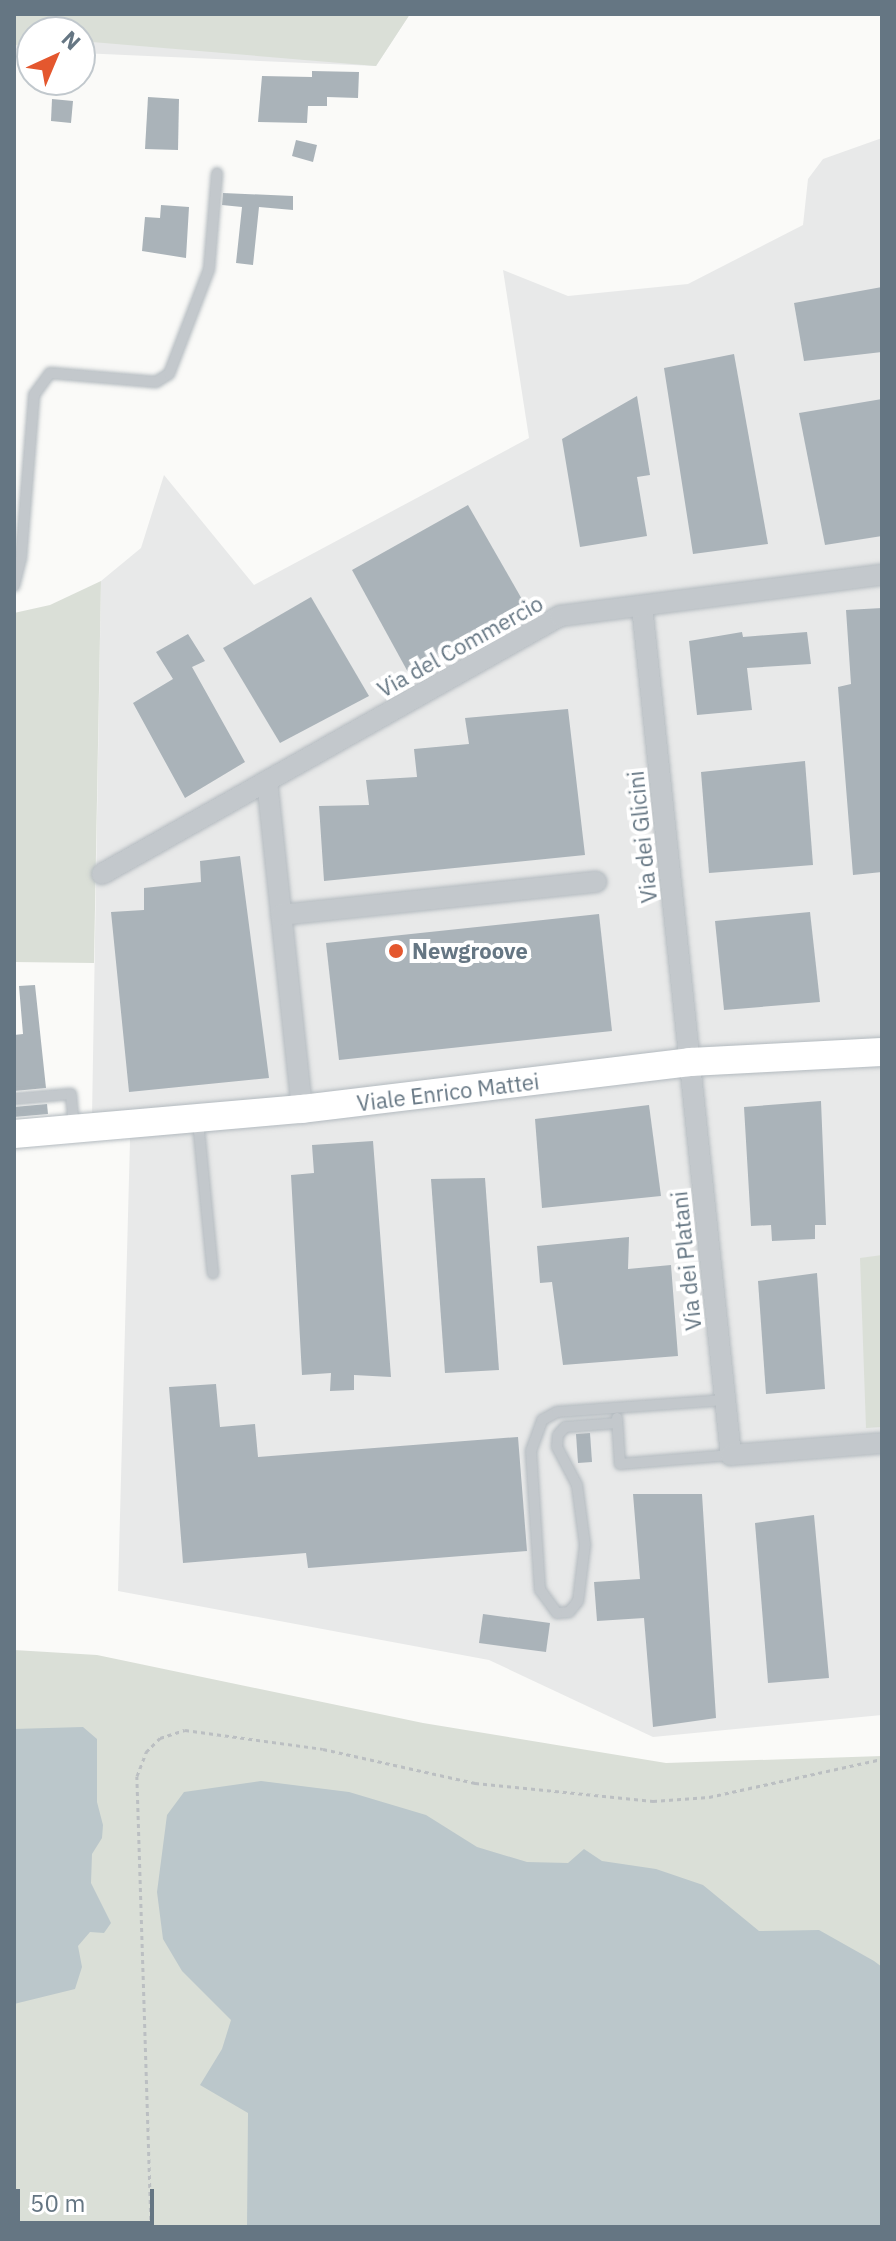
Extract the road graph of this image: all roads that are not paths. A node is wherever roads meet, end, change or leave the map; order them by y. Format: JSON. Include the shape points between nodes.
{"nodes":[{"id":1,"x":217,"y":173,"type":"dead end"},
{"id":2,"x":882,"y":575,"type":"edge"},
{"id":3,"x":14,"y":586,"type":"edge"},
{"id":4,"x":642,"y":606,"type":"junction"},
{"id":5,"x":267,"y":781,"type":"junction"},
{"id":6,"x":102,"y":874,"type":"dead end"},
{"id":7,"x":596,"y":882,"type":"dead end"},
{"id":8,"x":281,"y":915,"type":"junction"},
{"id":9,"x":882,"y":1052,"type":"edge"},
{"id":10,"x":690,"y":1062,"type":"junction"},
{"id":11,"x":14,"y":1099,"type":"edge"},
{"id":12,"x":302,"y":1109,"type":"junction"},
{"id":13,"x":198,"y":1119,"type":"junction"},
{"id":14,"x":74,"y":1129,"type":"junction"},
{"id":15,"x":14,"y":1134,"type":"edge"},
{"id":16,"x":213,"y":1273,"type":"dead end"},
{"id":17,"x":725,"y":1400,"type":"junction"},
{"id":18,"x":616,"y":1408,"type":"junction"},
{"id":19,"x":617,"y":1423,"type":"junction"},
{"id":20,"x":882,"y":1443,"type":"edge"},
{"id":21,"x":731,"y":1455,"type":"junction"}],
"edges":[{"from":1,"to":3,"type":"lane","via":[[209,269],[169,374],[156,382],[50,373],[34,395],[21,558]]},
{"from":2,"to":4,"type":"street","name":"Via del Commercio"},
{"from":4,"to":5,"type":"street","name":"Via del Commercio","via":[[560,616]]},
{"from":4,"to":10,"type":"street","name":"Via dei Glicini"},
{"from":5,"to":6,"type":"street","name":"Via del Commercio"},
{"from":5,"to":8,"type":"street"},
{"from":7,"to":8,"type":"street"},
{"from":8,"to":12,"type":"street"},
{"from":9,"to":10,"type":"street","name":"Viale Enrico Mattei"},
{"from":10,"to":12,"type":"street","name":"Viale Enrico Mattei"},
{"from":10,"to":17,"type":"street","name":"Via dei Platani"},
{"from":11,"to":14,"type":"lane","via":[[71,1094]]},
{"from":12,"to":13,"type":"street","name":"Viale Enrico Mattei"},
{"from":13,"to":14,"type":"street","name":"Viale Enrico Mattei"},
{"from":13,"to":16,"type":"lane"},
{"from":14,"to":15,"type":"street","name":"Viale Enrico Mattei"},
{"from":17,"to":18,"type":"lane"},
{"from":17,"to":21,"type":"street","name":"Via dei Platani"},
{"from":18,"to":19,"type":"lane"},
{"from":18,"to":19,"type":"lane","via":[[557,1412],[535,1432],[531,1451],[540,1590],[557,1613],[569,1612],[578,1601],[585,1545],[577,1485],[557,1447],[558,1435],[565,1427]]},
{"from":19,"to":21,"type":"lane","via":[[620,1464]]},
{"from":20,"to":21,"type":"street"}]}
